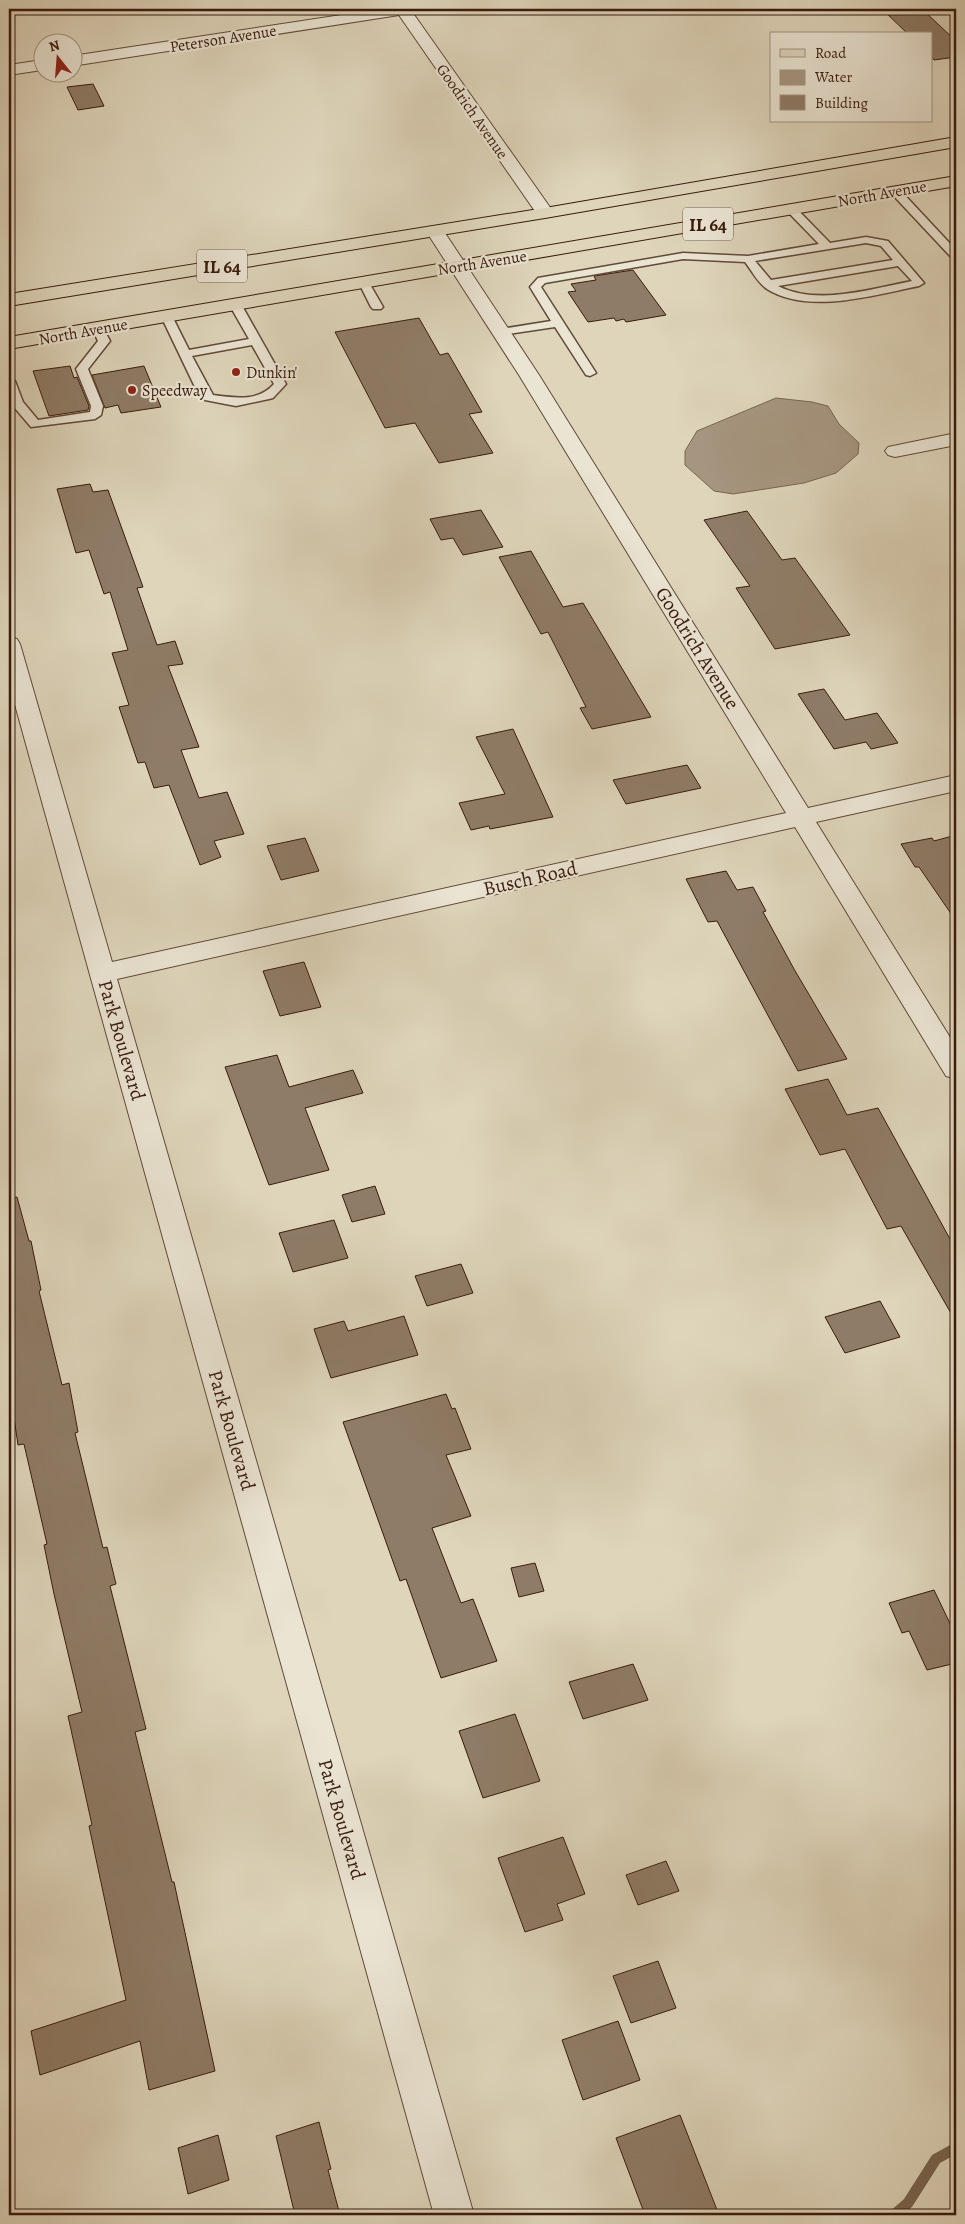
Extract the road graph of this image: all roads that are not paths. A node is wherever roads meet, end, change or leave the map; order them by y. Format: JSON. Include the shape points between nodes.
{"nodes":[{"id":1,"x":402,"y":10,"type":"edge"},
{"id":2,"x":82,"y":59,"type":"edge"},
{"id":3,"x":32,"y":67,"type":"edge"},
{"id":4,"x":9,"y":70,"type":"edge"},
{"id":5,"x":956,"y":142,"type":"edge"},
{"id":6,"x":956,"y":180,"type":"edge"},
{"id":7,"x":895,"y":191,"type":"junction"},
{"id":8,"x":791,"y":210,"type":"junction"},
{"id":9,"x":545,"y":213,"type":"junction"},
{"id":10,"x":436,"y":230,"type":"junction"},
{"id":11,"x":827,"y":246,"type":"junction"},
{"id":12,"x":956,"y":256,"type":"edge"},
{"id":13,"x":748,"y":259,"type":"junction"},
{"id":14,"x":900,"y":262,"type":"junction"},
{"id":15,"x":459,"y":266,"type":"junction"},
{"id":16,"x":363,"y":281,"type":"junction"},
{"id":17,"x":769,"y":284,"type":"junction"},
{"id":18,"x":9,"y":300,"type":"edge"},
{"id":19,"x":235,"y":304,"type":"junction"},
{"id":20,"x":377,"y":307,"type":"dead end"},
{"id":21,"x":167,"y":316,"type":"junction"},
{"id":22,"x":558,"y":323,"type":"junction"},
{"id":23,"x":98,"y":328,"type":"junction"},
{"id":24,"x":501,"y":332,"type":"junction"},
{"id":25,"x":256,"y":341,"type":"junction"},
{"id":26,"x":9,"y":344,"type":"edge"},
{"id":27,"x":185,"y":354,"type":"junction"},
{"id":28,"x":590,"y":373,"type":"dead end"},
{"id":29,"x":9,"y":381,"type":"edge"},
{"id":30,"x":13,"y":404,"type":"edge"},
{"id":31,"x":956,"y":439,"type":"edge"},
{"id":32,"x":895,"y":451,"type":"dead end"},
{"id":33,"x":9,"y":644,"type":"edge"},
{"id":34,"x":956,"y":783,"type":"edge"},
{"id":35,"x":803,"y":817,"type":"junction"},
{"id":36,"x":103,"y":973,"type":"junction"},
{"id":37,"x":956,"y":1069,"type":"edge"},
{"id":38,"x":454,"y":2215,"type":"edge"}],
"edges":[{"from":1,"to":2,"type":"street","name":"Peterson Avenue"},
{"from":1,"to":9,"type":"street","name":"Goodrich Avenue"},
{"from":3,"to":4,"type":"street"},
{"from":5,"to":9,"type":"main road","name":"North Avenue","number":"IL 64"},
{"from":6,"to":7,"type":"main road","name":"North Avenue","number":"IL 64"},
{"from":7,"to":8,"type":"main road","name":"North Avenue","number":"IL 64"},
{"from":7,"to":12,"type":"lane"},
{"from":8,"to":11,"type":"lane"},
{"from":8,"to":15,"type":"main road","name":"North Avenue","number":"IL 64"},
{"from":9,"to":10,"type":"main road","name":"North Avenue","number":"IL 64"},
{"from":10,"to":15,"type":"street","name":"Goodrich Avenue"},
{"from":10,"to":18,"type":"main road","name":"North Avenue","number":"IL 64"},
{"from":11,"to":13,"type":"lane"},
{"from":11,"to":14,"type":"lane","via":[[879,241]]},
{"from":13,"to":17,"type":"lane"},
{"from":13,"to":22,"type":"lane","via":[[683,256],[542,280],[535,287]]},
{"from":14,"to":17,"type":"lane"},
{"from":14,"to":17,"type":"lane","via":[[919,282],[831,298],[792,296]]},
{"from":15,"to":16,"type":"main road","name":"North Avenue","number":"IL 64"},
{"from":15,"to":24,"type":"street","name":"Goodrich Avenue"},
{"from":16,"to":19,"type":"main road","name":"North Avenue","number":"IL 64"},
{"from":16,"to":20,"type":"lane"},
{"from":19,"to":21,"type":"main road","name":"North Avenue","number":"IL 64"},
{"from":19,"to":25,"type":"lane"},
{"from":21,"to":23,"type":"main road","name":"North Avenue","number":"IL 64"},
{"from":21,"to":27,"type":"lane"},
{"from":22,"to":24,"type":"lane"},
{"from":22,"to":28,"type":"lane"},
{"from":23,"to":26,"type":"main road","name":"North Avenue","number":"IL 64"},
{"from":23,"to":30,"type":"lane","via":[[104,340],[82,369],[97,406],[95,415],[35,424]]},
{"from":24,"to":35,"type":"street","name":"Goodrich Avenue"},
{"from":25,"to":27,"type":"lane"},
{"from":25,"to":27,"type":"lane","via":[[280,384],[269,396],[236,402],[208,398]]},
{"from":29,"to":30,"type":"lane"},
{"from":31,"to":32,"type":"street"},
{"from":33,"to":36,"type":"street","name":"Park Boulevard"},
{"from":34,"to":35,"type":"street","name":"Busch Road"},
{"from":35,"to":36,"type":"street","name":"Busch Road"},
{"from":35,"to":37,"type":"street","name":"Goodrich Avenue"},
{"from":36,"to":38,"type":"street","name":"Park Boulevard"}]}
